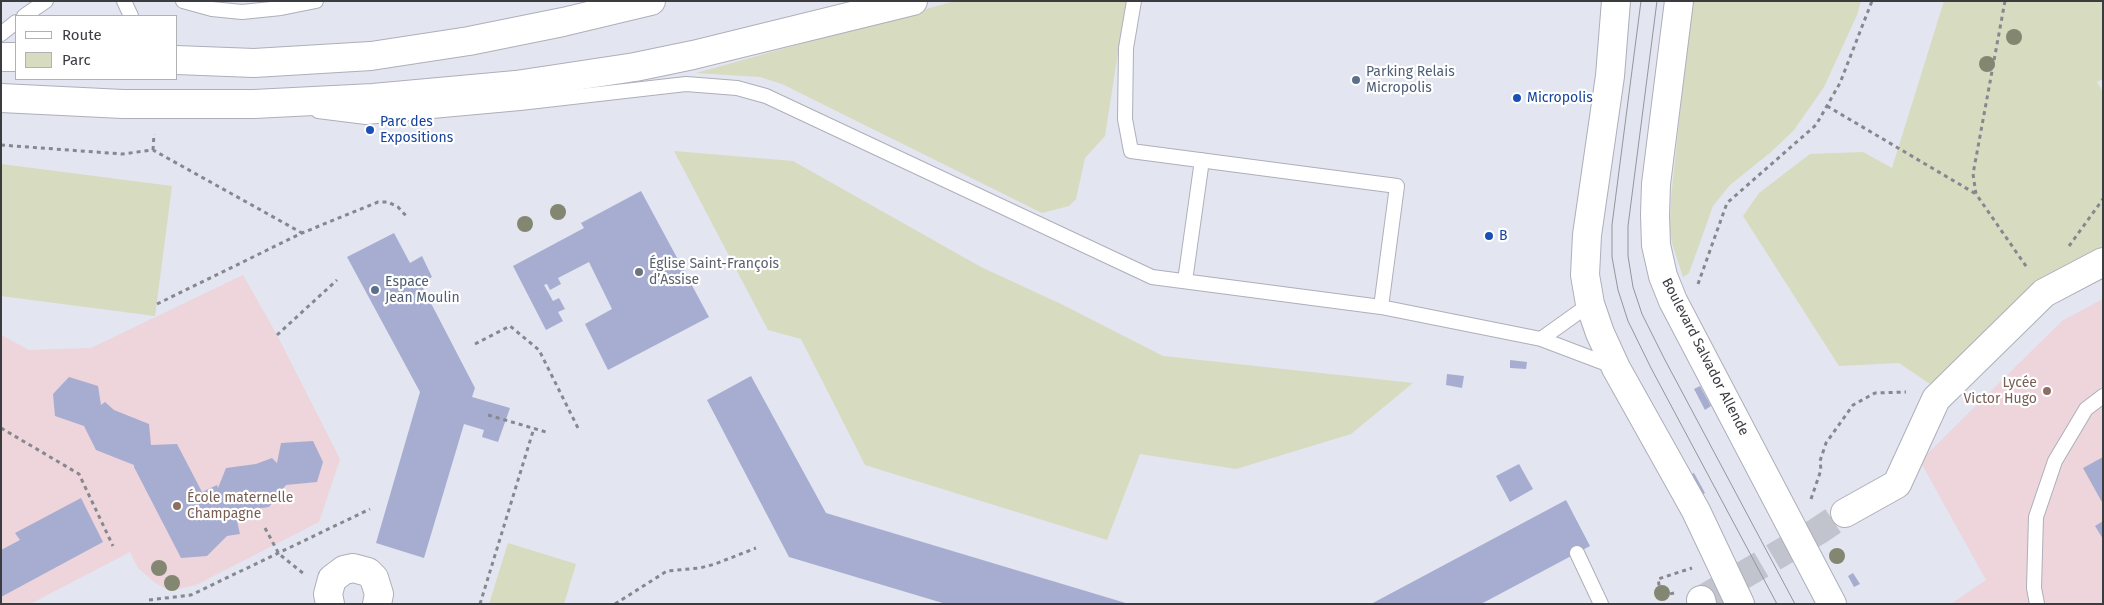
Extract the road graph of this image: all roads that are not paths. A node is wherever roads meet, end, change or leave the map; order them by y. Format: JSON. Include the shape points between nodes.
{"nodes":[{"id":1,"x":46,"y":1,"type":"edge"},
{"id":2,"x":124,"y":1,"type":"edge"},
{"id":3,"x":183,"y":1,"type":"edge"},
{"id":4,"x":316,"y":1,"type":"edge"},
{"id":5,"x":579,"y":1,"type":"edge"},
{"id":6,"x":651,"y":1,"type":"edge"},
{"id":7,"x":913,"y":1,"type":"edge"},
{"id":8,"x":1134,"y":1,"type":"edge"},
{"id":9,"x":1616,"y":1,"type":"edge"},
{"id":10,"x":1679,"y":1,"type":"edge"},
{"id":11,"x":890,"y":4,"type":"edge"},
{"id":12,"x":604,"y":13,"type":"junction"},
{"id":13,"x":25,"y":15,"type":"edge"},
{"id":14,"x":131,"y":15,"type":"edge"},
{"id":15,"x":15,"y":23,"type":"edge"},
{"id":16,"x":1,"y":34,"type":"edge"},
{"id":17,"x":1,"y":57,"type":"edge"},
{"id":18,"x":15,"y":57,"type":"edge"},
{"id":19,"x":178,"y":60,"type":"edge"},
{"id":20,"x":1,"y":98,"type":"edge"},
{"id":21,"x":254,"y":104,"type":"junction"},
{"id":22,"x":1202,"y":160,"type":"junction"},
{"id":23,"x":2103,"y":262,"type":"edge"},
{"id":24,"x":1186,"y":281,"type":"junction"},
{"id":25,"x":1590,"y":304,"type":"junction"},
{"id":26,"x":1381,"y":307,"type":"junction"},
{"id":27,"x":1541,"y":339,"type":"junction"},
{"id":28,"x":1616,"y":368,"type":"junction"},
{"id":29,"x":2103,"y":396,"type":"edge"},
{"id":30,"x":1845,"y":513,"type":"tunnel mouth"},
{"id":31,"x":1577,"y":553,"type":"dead end"},
{"id":32,"x":329,"y":595,"type":"edge"},
{"id":33,"x":378,"y":603,"type":"edge"},
{"id":34,"x":1602,"y":604,"type":"edge"},
{"id":35,"x":1740,"y":604,"type":"edge"},
{"id":36,"x":1832,"y":604,"type":"edge"},
{"id":37,"x":2037,"y":604,"type":"edge"}],
"edges":[{"from":1,"to":13,"type":"lane"},
{"from":2,"to":14,"type":"lane"},
{"from":3,"to":4,"type":"lane","via":[[212,9],[242,12]]},
{"from":5,"to":12,"type":"lane"},
{"from":6,"to":12,"type":"street"},
{"from":7,"to":11,"type":"street"},
{"from":8,"to":22,"type":"lane","via":[[1126,48],[1125,119],[1131,151]]},
{"from":9,"to":25,"type":"street","via":[[1610,76],[1587,235],[1585,275]]},
{"from":10,"to":36,"type":"street","name":"Boulevard Salvador Allende","via":[[1656,184],[1656,245],[1663,276]]},
{"from":11,"to":21,"type":"street","via":[[805,29],[575,77],[432,94]]},
{"from":12,"to":19,"type":"street","via":[[469,42],[371,56],[254,63]]},
{"from":15,"to":16,"type":"lane"},
{"from":17,"to":18,"type":"street"},
{"from":20,"to":21,"type":"street","via":[[123,104]]},
{"from":21,"to":24,"type":"lane","via":[[366,117],[686,84],[738,88],[766,96],[1152,277]]},
{"from":22,"to":24,"type":"lane"},
{"from":22,"to":26,"type":"lane","via":[[1397,186]]},
{"from":23,"to":30,"type":"street","via":[[2044,293],[1936,399],[1898,484]]},
{"from":24,"to":26,"type":"lane"},
{"from":25,"to":27,"type":"lane"},
{"from":25,"to":28,"type":"street"},
{"from":26,"to":27,"type":"lane"},
{"from":27,"to":28,"type":"lane"},
{"from":28,"to":35,"type":"street","via":[[1696,511]]},
{"from":29,"to":37,"type":"lane","via":[[2086,409],[2055,460],[2036,517],[2034,588]]},
{"from":31,"to":34,"type":"lane"},
{"from":32,"to":33,"type":"street","via":[[337,574],[360,569],[368,572],[378,586]]}]}
